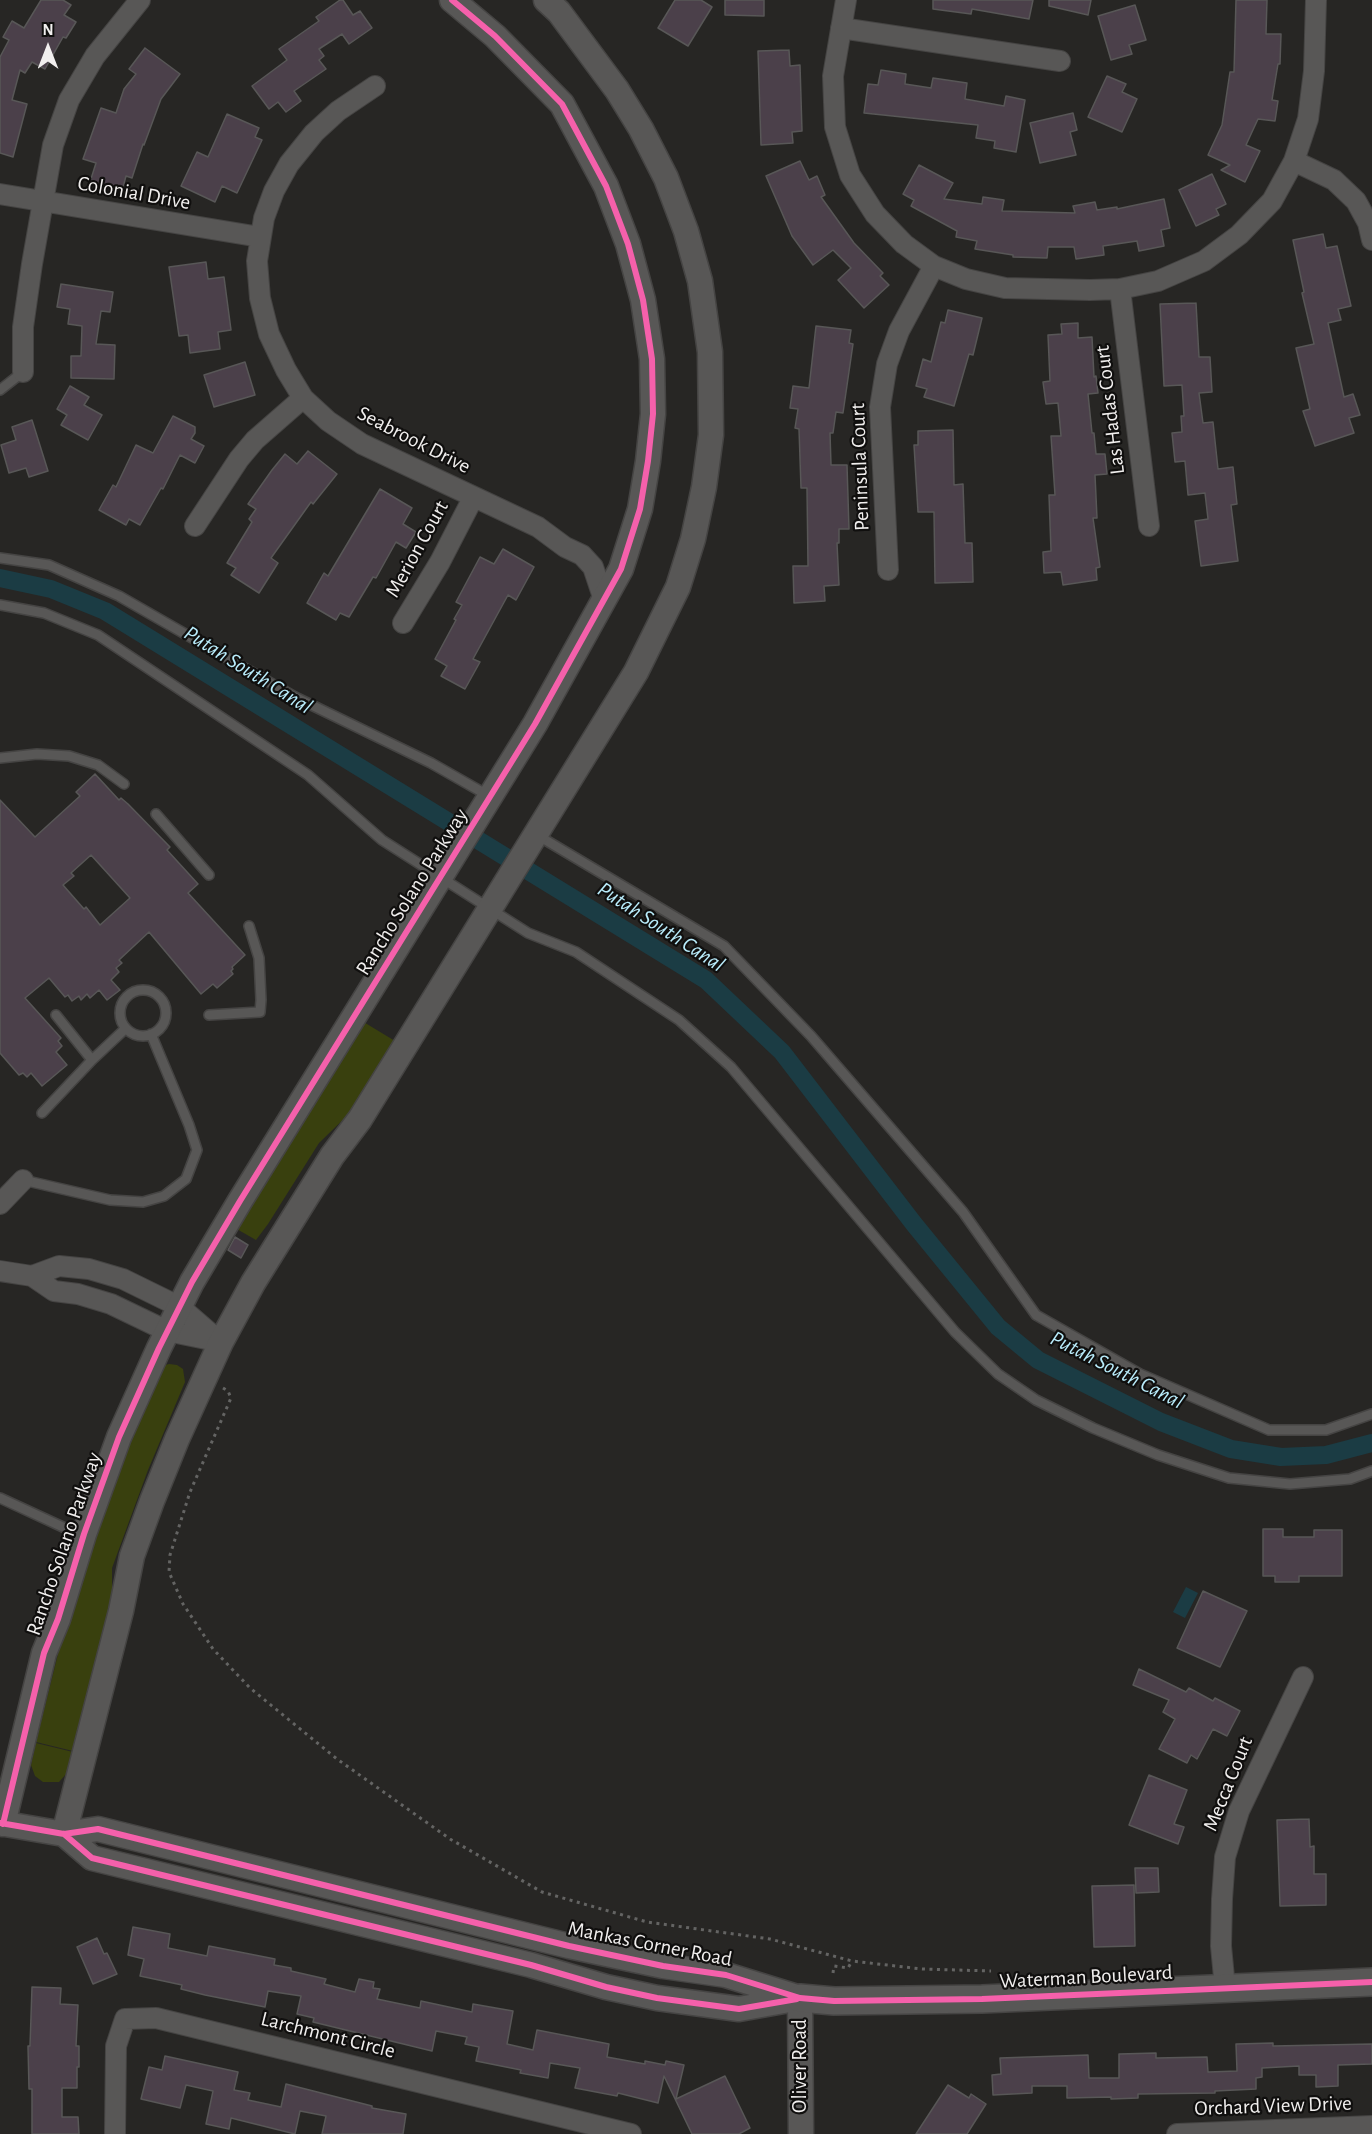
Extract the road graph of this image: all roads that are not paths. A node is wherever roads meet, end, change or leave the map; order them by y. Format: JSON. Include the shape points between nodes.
{"nodes":[{"id":1,"x":140,"y":0,"type":"edge"},
{"id":2,"x":452,"y":0,"type":"edge"},
{"id":3,"x":546,"y":0,"type":"edge"},
{"id":4,"x":846,"y":0,"type":"edge"},
{"id":5,"x":1316,"y":0,"type":"edge"},
{"id":6,"x":842,"y":28,"type":"junction"},
{"id":7,"x":1060,"y":61,"type":"dead end"},
{"id":8,"x":375,"y":86,"type":"dead end"},
{"id":9,"x":1294,"y":160,"type":"junction"},
{"id":10,"x":0,"y":194,"type":"edge"},
{"id":11,"x":43,"y":201,"type":"junction"},
{"id":12,"x":260,"y":237,"type":"junction"},
{"id":13,"x":1372,"y":240,"type":"edge"},
{"id":14,"x":934,"y":266,"type":"junction"},
{"id":15,"x":1120,"y":289,"type":"junction"},
{"id":16,"x":22,"y":372,"type":"joint"},
{"id":17,"x":0,"y":390,"type":"edge"},
{"id":18,"x":303,"y":398,"type":"junction"},
{"id":19,"x":473,"y":498,"type":"junction"},
{"id":20,"x":195,"y":526,"type":"dead end"},
{"id":21,"x":1149,"y":526,"type":"dead end"},
{"id":22,"x":0,"y":558,"type":"edge"},
{"id":23,"x":888,"y":570,"type":"dead end"},
{"id":24,"x":604,"y":600,"type":"junction"},
{"id":25,"x":0,"y":604,"type":"edge"},
{"id":26,"x":403,"y":624,"type":"dead end"},
{"id":27,"x":0,"y":758,"type":"edge"},
{"id":28,"x":124,"y":784,"type":"dead end"},
{"id":29,"x":485,"y":805,"type":"junction"},
{"id":30,"x":156,"y":814,"type":"dead end"},
{"id":31,"x":535,"y":837,"type":"junction"},
{"id":32,"x":444,"y":869,"type":"junction"},
{"id":33,"x":209,"y":875,"type":"dead end"},
{"id":34,"x":494,"y":903,"type":"junction"},
{"id":35,"x":249,"y":926,"type":"dead end"},
{"id":36,"x":56,"y":1015,"type":"dead end"},
{"id":37,"x":209,"y":1015,"type":"dead end"},
{"id":38,"x":125,"y":1029,"type":"junction"},
{"id":39,"x":152,"y":1034,"type":"junction"},
{"id":40,"x":92,"y":1060,"type":"junction"},
{"id":41,"x":42,"y":1113,"type":"dead end"},
{"id":42,"x":0,"y":1180,"type":"edge"},
{"id":43,"x":23,"y":1180,"type":"junction"},
{"id":44,"x":0,"y":1204,"type":"edge"},
{"id":45,"x":32,"y":1276,"type":"junction"},
{"id":46,"x":1,"y":1277,"type":"edge"},
{"id":47,"x":180,"y":1307,"type":"junction"},
{"id":48,"x":167,"y":1331,"type":"junction"},
{"id":49,"x":220,"y":1342,"type":"junction"},
{"id":50,"x":1372,"y":1414,"type":"edge"},
{"id":51,"x":1372,"y":1471,"type":"edge"},
{"id":52,"x":0,"y":1497,"type":"edge"},
{"id":53,"x":84,"y":1534,"type":"junction"},
{"id":54,"x":1303,"y":1677,"type":"dead end"},
{"id":55,"x":1,"y":1826,"type":"edge"},
{"id":56,"x":64,"y":1834,"type":"junction"},
{"id":57,"x":1372,"y":1982,"type":"edge"},
{"id":58,"x":1224,"y":1988,"type":"junction"},
{"id":59,"x":800,"y":1998,"type":"junction"},
{"id":60,"x":1372,"y":2126,"type":"edge"},
{"id":61,"x":115,"y":2134,"type":"edge"},
{"id":62,"x":631,"y":2134,"type":"edge"},
{"id":63,"x":801,"y":2134,"type":"edge"},
{"id":64,"x":1177,"y":2134,"type":"edge"},
{"id":65,"x":1192,"y":2134,"type":"edge"}],
"edges":[{"from":1,"to":11,"type":"street","via":[[95,56],[69,100],[53,145]]},
{"from":2,"to":24,"type":"street","name":"Rancho Solano Parkway","via":[[495,36],[562,104],[606,186],[644,300],[652,359],[653,414],[648,461],[640,509],[621,569]]},
{"from":3,"to":31,"type":"street","via":[[617,90],[666,178],[700,281],[712,393],[704,487],[678,587],[636,672]]},
{"from":4,"to":6,"type":"street"},
{"from":5,"to":9,"type":"street","via":[[1308,119]]},
{"from":6,"to":7,"type":"street"},
{"from":6,"to":14,"type":"street","via":[[833,76],[835,127],[850,175],[875,214],[904,244]]},
{"from":8,"to":12,"type":"street","name":"Seabrook Drive","via":[[338,111],[289,164],[274,191]]},
{"from":9,"to":13,"type":"street","via":[[1334,180],[1356,201]]},
{"from":9,"to":15,"type":"street","via":[[1272,201],[1231,242],[1204,261],[1168,277]]},
{"from":10,"to":11,"type":"street","name":"Colonial Drive"},
{"from":11,"to":12,"type":"street","name":"Colonial Drive"},
{"from":11,"to":16,"type":"street","via":[[23,327]]},
{"from":12,"to":18,"type":"street","name":"Seabrook Drive","via":[[260,298],[269,334]]},
{"from":14,"to":15,"type":"street","via":[[1005,288]]},
{"from":14,"to":23,"type":"street","name":"Peninsula Court","via":[[899,331],[887,364],[880,407]]},
{"from":15,"to":21,"type":"street","name":"Las Hadas Court"},
{"from":16,"to":17,"type":"lane"},
{"from":18,"to":19,"type":"street","name":"Seabrook Drive","via":[[362,444]]},
{"from":18,"to":20,"type":"street","via":[[255,440]]},
{"from":19,"to":24,"type":"street","name":"Seabrook Drive","via":[[538,527],[582,555],[593,567]]},
{"from":19,"to":26,"type":"street","name":"Merion Court"},
{"from":22,"to":29,"type":"lane","via":[[49,565],[119,596],[295,697],[431,764]]},
{"from":24,"to":29,"type":"street","name":"Rancho Solano Parkway"},
{"from":25,"to":32,"type":"lane","via":[[44,613],[98,635],[308,775],[382,840]]},
{"from":27,"to":28,"type":"lane","via":[[69,756],[98,765]]},
{"from":29,"to":32,"type":"street","name":"Rancho Solano Parkway"},
{"from":30,"to":33,"type":"lane"},
{"from":31,"to":34,"type":"street"},
{"from":31,"to":50,"type":"lane","via":[[724,946],[811,1036],[963,1212],[1036,1316],[1140,1374],[1269,1430],[1326,1430]]},
{"from":32,"to":34,"type":"lane"},
{"from":32,"to":47,"type":"street","name":"Rancho Solano Parkway","via":[[246,1191]]},
{"from":34,"to":49,"type":"street","via":[[360,1119],[332,1156]]},
{"from":34,"to":51,"type":"lane","via":[[528,933],[576,952],[679,1020],[731,1067],[955,1332],[998,1374],[1036,1400],[1158,1455],[1229,1478],[1290,1484],[1350,1479]]},
{"from":35,"to":37,"type":"lane","via":[[259,958],[260,1012]]},
{"from":36,"to":40,"type":"lane"},
{"from":38,"to":39,"type":"lane","via":[[138,1036]]},
{"from":38,"to":39,"type":"lane","via":[[119,1015],[123,1000],[136,990],[152,991],[163,1001],[166,1017]]},
{"from":38,"to":40,"type":"lane"},
{"from":39,"to":43,"type":"lane","via":[[196,1150],[186,1179],[164,1196],[143,1202],[110,1200]]},
{"from":40,"to":41,"type":"lane"},
{"from":42,"to":43,"type":"street"},
{"from":43,"to":44,"type":"street"},
{"from":45,"to":46,"type":"street"},
{"from":45,"to":47,"type":"street","via":[[59,1266],[89,1269],[123,1279]]},
{"from":45,"to":48,"type":"street","via":[[54,1291],[111,1304]]},
{"from":47,"to":48,"type":"street","name":"Rancho Solano Parkway"},
{"from":47,"to":49,"type":"street"},
{"from":48,"to":49,"type":"street"},
{"from":48,"to":53,"type":"street","name":"Rancho Solano Parkway","via":[[120,1437]]},
{"from":49,"to":56,"type":"street","via":[[132,1556]]},
{"from":52,"to":53,"type":"lane"},
{"from":53,"to":55,"type":"street","name":"Rancho Solano Parkway","via":[[44,1653]]},
{"from":54,"to":58,"type":"street","name":"Mecca Court","via":[[1239,1811],[1225,1857],[1221,1923]]},
{"from":55,"to":56,"type":"street","name":"Mankas Corner Road"},
{"from":56,"to":59,"type":"street","name":"Mankas Corner Road","via":[[98,1829],[569,1946],[726,1975]]},
{"from":56,"to":59,"type":"street","via":[[92,1858],[531,1965],[606,1987],[739,2009]]},
{"from":57,"to":58,"type":"main road","name":"Waterman Boulevard"},
{"from":58,"to":59,"type":"main road","name":"Waterman Boulevard","via":[[982,1998]]},
{"from":59,"to":63,"type":"street","name":"Oliver Road"},
{"from":60,"to":65,"type":"street","name":"Orchard View Drive"},
{"from":61,"to":62,"type":"street","name":"Larchmont Circle","via":[[116,2046],[125,2019],[156,2018]]},
{"from":64,"to":65,"type":"street","name":"Orchard View Drive"}]}
